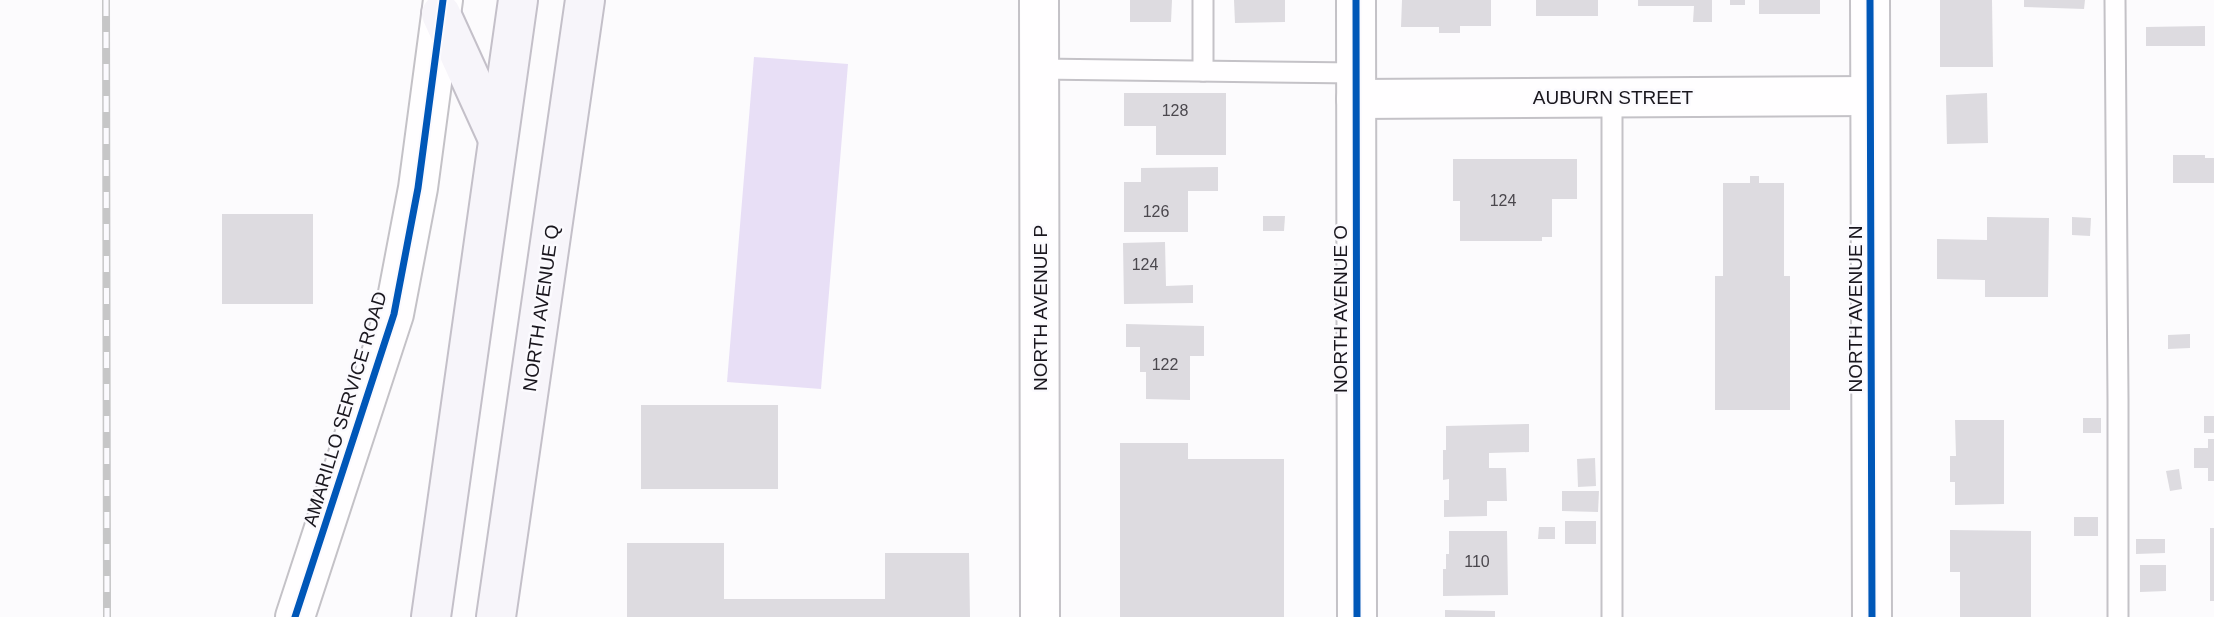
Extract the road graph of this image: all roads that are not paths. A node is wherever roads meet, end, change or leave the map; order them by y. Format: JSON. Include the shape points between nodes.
{"nodes":[{"id":1,"x":517,"y":0,"type":"edge"},
{"id":2,"x":585,"y":0,"type":"edge"},
{"id":3,"x":1039,"y":0,"type":"edge"},
{"id":4,"x":1203,"y":0,"type":"edge"},
{"id":5,"x":1356,"y":0,"type":"edge"},
{"id":6,"x":1870,"y":0,"type":"edge"},
{"id":7,"x":2115,"y":0,"type":"edge"},
{"id":8,"x":442,"y":7,"type":"edge"},
{"id":9,"x":1039,"y":69,"type":"junction"},
{"id":10,"x":1203,"y":71,"type":"junction"},
{"id":11,"x":1356,"y":86,"type":"junction"},
{"id":12,"x":1870,"y":96,"type":"junction"},
{"id":13,"x":1612,"y":97,"type":"junction"},
{"id":14,"x":497,"y":137,"type":"junction"},
{"id":15,"x":295,"y":617,"type":"edge"},
{"id":16,"x":431,"y":617,"type":"edge"},
{"id":17,"x":496,"y":617,"type":"edge"},
{"id":18,"x":1040,"y":617,"type":"edge"},
{"id":19,"x":1357,"y":617,"type":"edge"},
{"id":20,"x":1612,"y":617,"type":"edge"},
{"id":21,"x":1872,"y":617,"type":"edge"},
{"id":22,"x":2118,"y":617,"type":"edge"}],
"edges":[{"from":1,"to":14,"type":"main road"},
{"from":2,"to":17,"type":"main road","name":"NORTH AVENUE Q"},
{"from":3,"to":9,"type":"street","name":"NORTH AVENUE P"},
{"from":4,"to":10,"type":"lane"},
{"from":5,"to":11,"type":"street","name":"NORTH AVENUE O"},
{"from":6,"to":12,"type":"street","name":"NORTH AVENUE N"},
{"from":7,"to":22,"type":"lane"},
{"from":8,"to":14,"type":"main road"},
{"from":8,"to":15,"type":"street","name":"AMARILLO SERVICE ROAD","via":[[418,188],[394,314]]},
{"from":9,"to":10,"type":"lane"},
{"from":9,"to":18,"type":"street","name":"NORTH AVENUE P"},
{"from":10,"to":11,"type":"lane"},
{"from":11,"to":13,"type":"street","name":"AUBURN STREET"},
{"from":11,"to":19,"type":"street","name":"NORTH AVENUE O"},
{"from":12,"to":13,"type":"street","name":"AUBURN STREET"},
{"from":12,"to":21,"type":"street","name":"NORTH AVENUE N"},
{"from":13,"to":20,"type":"lane"},
{"from":14,"to":16,"type":"main road"}]}
